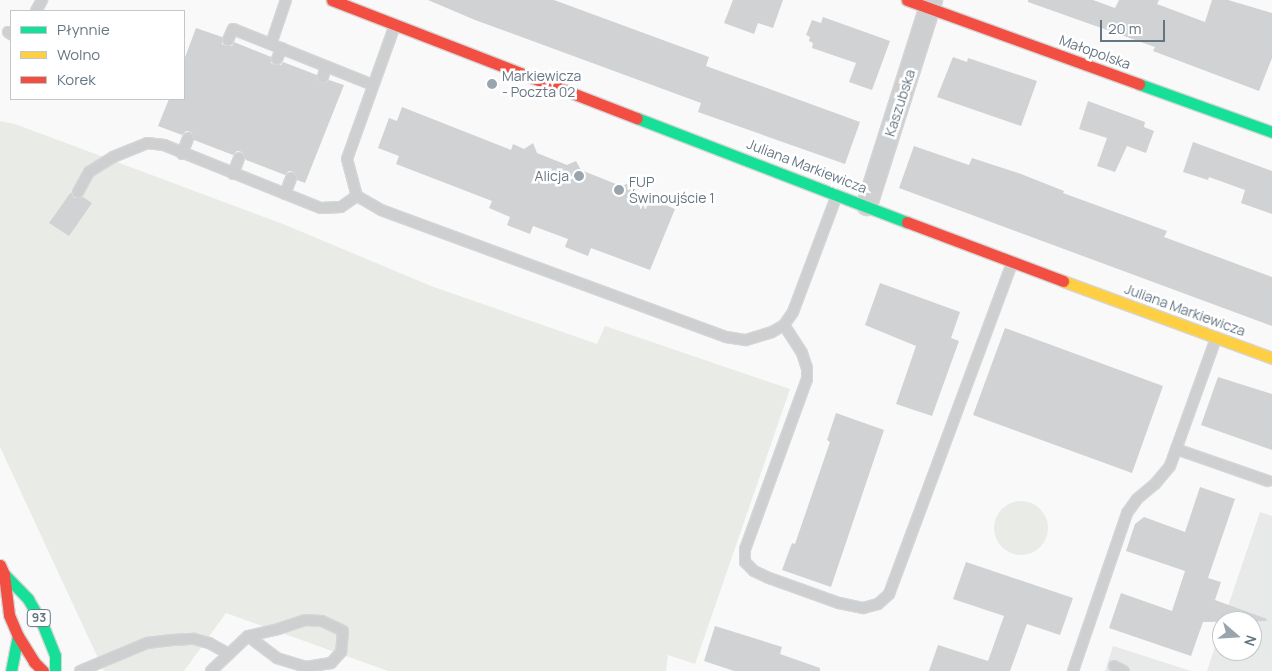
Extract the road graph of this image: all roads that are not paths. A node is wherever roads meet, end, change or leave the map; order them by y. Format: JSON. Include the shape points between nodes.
{"nodes":[{"id":1,"x":286,"y":0,"type":"edge"},
{"id":2,"x":332,"y":0,"type":"edge"},
{"id":3,"x":907,"y":0,"type":"edge"},
{"id":4,"x":931,"y":4,"type":"edge"},
{"id":5,"x":395,"y":24,"type":"junction"},
{"id":6,"x":228,"y":40,"type":"dead end"},
{"id":7,"x":271,"y":44,"type":"junction"},
{"id":8,"x":282,"y":48,"type":"junction"},
{"id":9,"x":278,"y":59,"type":"dead end"},
{"id":10,"x":326,"y":66,"type":"junction"},
{"id":11,"x":323,"y":77,"type":"dead end"},
{"id":12,"x":373,"y":85,"type":"junction"},
{"id":13,"x":1272,"y":132,"type":"edge"},
{"id":14,"x":188,"y":138,"type":"dead end"},
{"id":15,"x":182,"y":154,"type":"junction"},
{"id":16,"x":240,"y":158,"type":"dead end"},
{"id":17,"x":233,"y":174,"type":"junction"},
{"id":18,"x":291,"y":178,"type":"dead end"},
{"id":19,"x":78,"y":192,"type":"dead end"},
{"id":20,"x":286,"y":194,"type":"junction"},
{"id":21,"x":837,"y":194,"type":"junction"},
{"id":22,"x":357,"y":196,"type":"junction"},
{"id":23,"x":867,"y":205,"type":"junction"},
{"id":24,"x":1012,"y":262,"type":"junction"},
{"id":25,"x":784,"y":325,"type":"junction"},
{"id":26,"x":1217,"y":337,"type":"junction"},
{"id":27,"x":1272,"y":358,"type":"edge"},
{"id":28,"x":1176,"y":449,"type":"junction"},
{"id":29,"x":1268,"y":481,"type":"dead end"},
{"id":30,"x":2,"y":569,"type":"edge"},
{"id":31,"x":18,"y":636,"type":"junction"},
{"id":32,"x":248,"y":636,"type":"junction"},
{"id":33,"x":228,"y":654,"type":"junction"},
{"id":34,"x":1114,"y":666,"type":"dead end"},
{"id":35,"x":11,"y":671,"type":"edge"},
{"id":36,"x":43,"y":671,"type":"edge"},
{"id":37,"x":55,"y":671,"type":"edge"},
{"id":38,"x":80,"y":671,"type":"edge"},
{"id":39,"x":211,"y":671,"type":"edge"},
{"id":40,"x":1073,"y":671,"type":"edge"},
{"id":41,"x":1124,"y":671,"type":"edge"}],
"edges":[{"from":1,"to":7,"type":"lane"},
{"from":2,"to":5,"type":"street","name":"Juliana Markiewicza"},
{"from":3,"to":4,"type":"street","name":"Małopolska"},
{"from":4,"to":13,"type":"street","name":"Małopolska"},
{"from":4,"to":23,"type":"street","name":"Kaszubska"},
{"from":5,"to":12,"type":"lane"},
{"from":5,"to":21,"type":"street","name":"Juliana Markiewicza"},
{"from":6,"to":7,"type":"lane","via":[[233,29]]},
{"from":7,"to":8,"type":"lane"},
{"from":8,"to":9,"type":"lane"},
{"from":8,"to":10,"type":"lane"},
{"from":10,"to":11,"type":"lane"},
{"from":10,"to":12,"type":"lane"},
{"from":12,"to":22,"type":"lane","via":[[347,159]]},
{"from":14,"to":15,"type":"lane"},
{"from":15,"to":17,"type":"lane"},
{"from":15,"to":19,"type":"lane","via":[[164,145],[147,144],[131,149],[113,156],[90,172]]},
{"from":16,"to":17,"type":"lane"},
{"from":17,"to":20,"type":"lane"},
{"from":18,"to":20,"type":"lane"},
{"from":20,"to":22,"type":"lane","via":[[321,208],[341,208]]},
{"from":21,"to":23,"type":"street","name":"Juliana Markiewicza"},
{"from":21,"to":25,"type":"lane","via":[[802,290]]},
{"from":22,"to":25,"type":"lane","via":[[381,210],[726,337],[746,340]]},
{"from":23,"to":24,"type":"street","name":"Juliana Markiewicza"},
{"from":24,"to":25,"type":"lane","via":[[889,594],[878,604],[863,608],[839,603],[769,578],[754,571],[746,562],[745,550],[806,379],[807,368],[802,353]]},
{"from":24,"to":26,"type":"street","name":"Juliana Markiewicza"},
{"from":26,"to":27,"type":"street","name":"Juliana Markiewicza"},
{"from":26,"to":28,"type":"lane"},
{"from":28,"to":29,"type":"lane"},
{"from":28,"to":40,"type":"lane","via":[[1170,466],[1127,513]]},
{"from":30,"to":31,"type":"street","number":"93","via":[[9,615]]},
{"from":30,"to":37,"type":"street","number":"93","via":[[42,623],[54,656]]},
{"from":31,"to":35,"type":"street","number":"93"},
{"from":31,"to":36,"type":"street","number":"93"},
{"from":32,"to":32,"type":"lane","via":[[277,658],[306,666],[331,663],[341,652],[343,631],[322,621],[305,620]]},
{"from":32,"to":33,"type":"lane"},
{"from":33,"to":38,"type":"lane","via":[[194,639],[172,640],[147,643]]},
{"from":33,"to":39,"type":"lane"},
{"from":34,"to":41,"type":"lane"}]}
